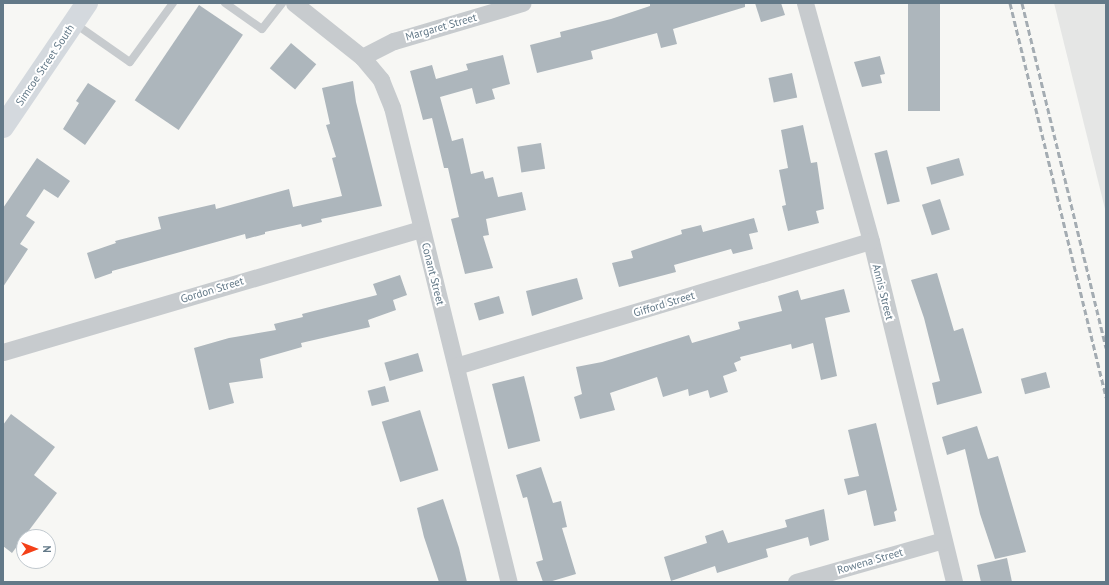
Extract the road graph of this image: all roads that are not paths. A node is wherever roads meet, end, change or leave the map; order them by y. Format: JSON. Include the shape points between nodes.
{"nodes":[{"id":1,"x":87,"y":3,"type":"edge"},
{"id":2,"x":173,"y":3,"type":"edge"},
{"id":3,"x":225,"y":3,"type":"edge"},
{"id":4,"x":282,"y":3,"type":"edge"},
{"id":5,"x":294,"y":3,"type":"edge"},
{"id":6,"x":522,"y":3,"type":"edge"},
{"id":7,"x":805,"y":3,"type":"edge"},
{"id":8,"x":74,"y":22,"type":"junction"},
{"id":9,"x":362,"y":57,"type":"junction"},
{"id":10,"x":3,"y":127,"type":"edge"},
{"id":11,"x":421,"y":229,"type":"junction"},
{"id":12,"x":871,"y":241,"type":"junction"},
{"id":13,"x":3,"y":352,"type":"edge"},
{"id":14,"x":456,"y":366,"type":"junction"},
{"id":15,"x":943,"y":540,"type":"junction"},
{"id":16,"x":510,"y":582,"type":"edge"},
{"id":17,"x":796,"y":582,"type":"edge"},
{"id":18,"x":954,"y":582,"type":"edge"}],
"edges":[{"from":1,"to":8,"type":"main road","name":"Simcoe Street South"},
{"from":2,"to":8,"type":"lane","via":[[130,62]]},
{"from":3,"to":4,"type":"lane","via":[[262,29]]},
{"from":5,"to":9,"type":"street","name":"Conant Street"},
{"from":6,"to":9,"type":"street","name":"Margaret Street","via":[[394,41]]},
{"from":7,"to":12,"type":"street","name":"Annis Street"},
{"from":8,"to":10,"type":"main road","name":"Simcoe Street South"},
{"from":9,"to":11,"type":"street","name":"Conant Street","via":[[381,80],[392,107]]},
{"from":11,"to":13,"type":"street","name":"Gordon Street"},
{"from":11,"to":14,"type":"street","name":"Conant Street"},
{"from":12,"to":14,"type":"street","name":"Gifford Street"},
{"from":12,"to":15,"type":"street","name":"Annis Street"},
{"from":14,"to":16,"type":"street","name":"Conant Street"},
{"from":15,"to":17,"type":"street","name":"Rowena Street"},
{"from":15,"to":18,"type":"street","name":"Annis Street"}]}
